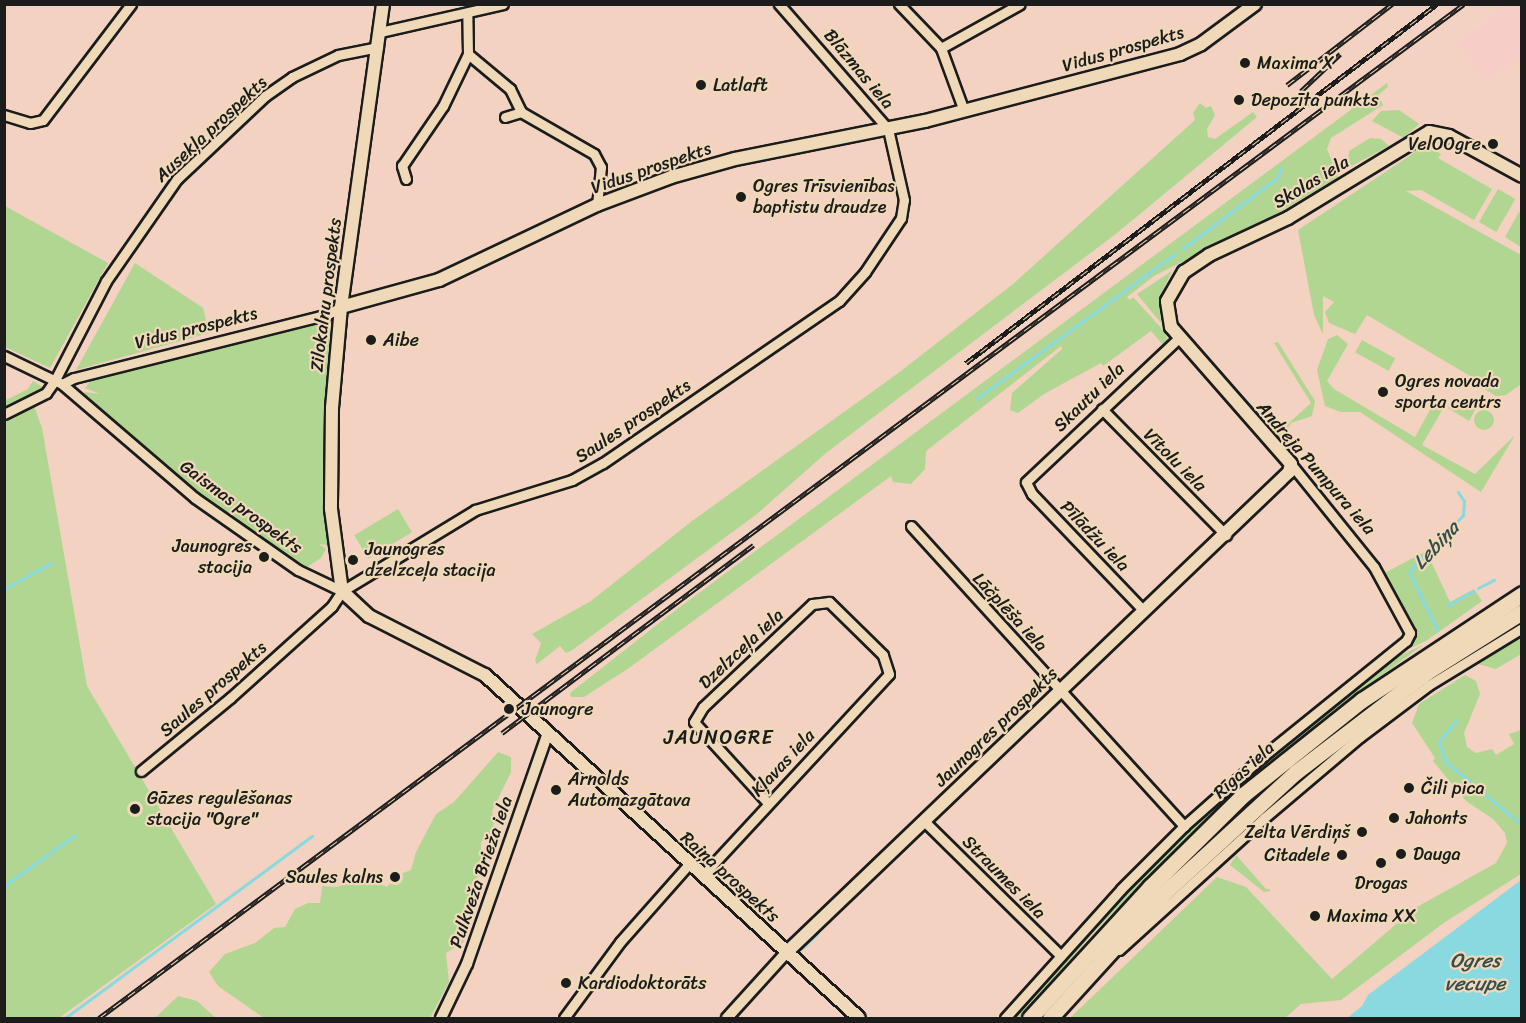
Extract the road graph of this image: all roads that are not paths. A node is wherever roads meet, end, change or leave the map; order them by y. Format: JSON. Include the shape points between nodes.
{"nodes":[{"id":1,"x":383,"y":4,"type":"edge"},
{"id":2,"x":503,"y":4,"type":"edge"},
{"id":3,"x":779,"y":4,"type":"edge"},
{"id":4,"x":899,"y":4,"type":"edge"},
{"id":5,"x":1020,"y":4,"type":"edge"},
{"id":6,"x":1255,"y":4,"type":"edge"},
{"id":7,"x":130,"y":5,"type":"edge"},
{"id":8,"x":467,"y":15,"type":"junction"},
{"id":9,"x":380,"y":32,"type":"junction"},
{"id":10,"x":378,"y":47,"type":"junction"},
{"id":11,"x":941,"y":48,"type":"junction"},
{"id":12,"x":468,"y":54,"type":"junction"},
{"id":13,"x":964,"y":111,"type":"junction"},
{"id":14,"x":521,"y":112,"type":"junction"},
{"id":15,"x":4,"y":116,"type":"edge"},
{"id":16,"x":505,"y":117,"type":"dead end"},
{"id":17,"x":888,"y":129,"type":"junction"},
{"id":18,"x":1521,"y":176,"type":"edge"},
{"id":19,"x":406,"y":179,"type":"dead end"},
{"id":20,"x":597,"y":205,"type":"junction"},
{"id":21,"x":340,"y":307,"type":"junction"},
{"id":22,"x":1178,"y":339,"type":"junction"},
{"id":23,"x":4,"y":356,"type":"edge"},
{"id":24,"x":59,"y":382,"type":"junction"},
{"id":25,"x":1102,"y":409,"type":"junction"},
{"id":26,"x":4,"y":414,"type":"edge"},
{"id":27,"x":1291,"y":464,"type":"junction"},
{"id":28,"x":1026,"y":482,"type":"joint"},
{"id":29,"x":911,"y":526,"type":"dead end"},
{"id":30,"x":1226,"y":535,"type":"junction"},
{"id":31,"x":342,"y":591,"type":"junction"},
{"id":32,"x":1521,"y":594,"type":"edge"},
{"id":33,"x":1144,"y":611,"type":"junction"},
{"id":34,"x":1521,"y":612,"type":"edge"},
{"id":35,"x":1521,"y":628,"type":"edge"},
{"id":36,"x":1410,"y":633,"type":"joint"},
{"id":37,"x":470,"y":666,"type":"joint"},
{"id":38,"x":889,"y":674,"type":"joint"},
{"id":39,"x":1060,"y":690,"type":"junction"},
{"id":40,"x":547,"y":735,"type":"junction"},
{"id":41,"x":141,"y":771,"type":"dead end"},
{"id":42,"x":768,"y":803,"type":"junction"},
{"id":43,"x":924,"y":821,"type":"junction"},
{"id":44,"x":1184,"y":826,"type":"junction"},
{"id":45,"x":689,"y":864,"type":"junction"},
{"id":46,"x":702,"y":876,"type":"junction"},
{"id":47,"x":786,"y":953,"type":"junction"},
{"id":48,"x":1061,"y":956,"type":"junction"},
{"id":49,"x":1084,"y":971,"type":"junction"},
{"id":50,"x":441,"y":1018,"type":"edge"},
{"id":51,"x":564,"y":1018,"type":"edge"},
{"id":52,"x":727,"y":1018,"type":"edge"},
{"id":53,"x":859,"y":1018,"type":"edge"},
{"id":54,"x":1005,"y":1018,"type":"edge"},
{"id":55,"x":1029,"y":1018,"type":"edge"},
{"id":56,"x":1050,"y":1018,"type":"edge"}],
"edges":[{"from":1,"to":9,"type":"main road","name":"Zilokalnu prospekts"},
{"from":2,"to":8,"type":"street"},
{"from":3,"to":17,"type":"street","name":"Blāzmas iela"},
{"from":4,"to":11,"type":"street"},
{"from":5,"to":11,"type":"street"},
{"from":6,"to":13,"type":"main road","name":"Vidus prospekts","via":[[1201,44],[1180,54]]},
{"from":7,"to":15,"type":"street","via":[[43,120],[30,123]]},
{"from":8,"to":9,"type":"street"},
{"from":8,"to":12,"type":"street"},
{"from":9,"to":10,"type":"main road","name":"Zilokalnu prospekts"},
{"from":10,"to":21,"type":"main road","name":"Zilokalnu prospekts"},
{"from":10,"to":24,"type":"street","name":"Ausekļa prospekts","via":[[338,55],[292,77],[265,96],[177,179],[106,281]]},
{"from":11,"to":13,"type":"street"},
{"from":12,"to":14,"type":"street","via":[[510,89]]},
{"from":12,"to":19,"type":"street","via":[[443,106],[402,166]]},
{"from":13,"to":17,"type":"main road","name":"Vidus prospekts"},
{"from":14,"to":16,"type":"street"},
{"from":14,"to":20,"type":"street","via":[[594,154],[601,167]]},
{"from":17,"to":20,"type":"main road","name":"Vidus prospekts","via":[[735,159],[671,177]]},
{"from":17,"to":31,"type":"street","name":"Saules prospekts","via":[[904,200],[901,218],[865,272],[839,301],[586,473],[475,510]]},
{"from":18,"to":22,"type":"main road","name":"Skolas iela","via":[[1449,135],[1429,132],[1288,218],[1209,255],[1184,272],[1167,301],[1168,318]]},
{"from":20,"to":21,"type":"main road","name":"Vidus prospekts","via":[[448,277]]},
{"from":21,"to":24,"type":"street","name":"Vidus prospekts","via":[[328,314]]},
{"from":21,"to":31,"type":"main road","name":"Zilokalnu prospekts","via":[[330,465],[334,551]]},
{"from":22,"to":25,"type":"street","name":"Skautu iela"},
{"from":22,"to":27,"type":"main road","name":"Andreja Pumpura iela"},
{"from":23,"to":24,"type":"street","name":"Gaismas prospekts"},
{"from":24,"to":26,"type":"street"},
{"from":24,"to":31,"type":"street","name":"Gaismas prospekts","via":[[195,498],[298,570]]},
{"from":25,"to":28,"type":"street","name":"Skautu iela"},
{"from":25,"to":30,"type":"street","name":"Vītolu iela"},
{"from":27,"to":30,"type":"main road","name":"Jaunogres prospekts","via":[[1282,482]]},
{"from":27,"to":36,"type":"street","name":"Andreja Pumpura iela","via":[[1357,542]]},
{"from":28,"to":33,"type":"street","name":"Pīlādžu iela","via":[[1032,494]]},
{"from":29,"to":39,"type":"street","name":"Lāčplēša iela"},
{"from":30,"to":33,"type":"main road","name":"Jaunogres prospekts"},
{"from":31,"to":37,"type":"main road","name":"Gaismas prospekts","via":[[369,616]]},
{"from":31,"to":41,"type":"street","name":"Saules prospekts","via":[[332,606],[230,698]]},
{"from":32,"to":49,"type":"highway","name":"Rīgas iela","via":[[1422,657],[1284,760],[1188,849]]},
{"from":33,"to":39,"type":"main road","name":"Jaunogres prospekts"},
{"from":34,"to":49,"type":"highway","name":"Rīgas iela","via":[[1427,672],[1296,772]]},
{"from":35,"to":49,"type":"street","via":[[1429,686],[1351,744],[1124,947]]},
{"from":36,"to":44,"type":"street","name":"Rīgas iela","via":[[1406,641],[1262,757]]},
{"from":37,"to":40,"type":"main road","name":"Raiņa prospekts","via":[[501,688]]},
{"from":38,"to":42,"type":"street","name":"Kļavas iela"},
{"from":38,"to":42,"type":"street","name":"Dzelzceļa iela","via":[[883,655],[829,602],[821,601],[812,604],[703,707],[694,722],[697,727]]},
{"from":39,"to":43,"type":"main road","name":"Jaunogres prospekts"},
{"from":39,"to":44,"type":"street","name":"Lāčplēša iela"},
{"from":40,"to":45,"type":"main road","name":"Raiņa prospekts"},
{"from":40,"to":50,"type":"street","name":"Pulkveža Brieža iela","via":[[467,964]]},
{"from":42,"to":46,"type":"street","name":"Kļavas iela"},
{"from":43,"to":47,"type":"main road","name":"Jaunogres prospekts"},
{"from":43,"to":48,"type":"street","name":"Straumes iela"},
{"from":44,"to":48,"type":"street","name":"Rīgas iela"},
{"from":45,"to":46,"type":"main road","name":"Raiņa prospekts"},
{"from":45,"to":51,"type":"street","via":[[624,937]]},
{"from":46,"to":47,"type":"main road","name":"Raiņa prospekts"},
{"from":47,"to":52,"type":"street","name":"Jaunogres prospekts"},
{"from":47,"to":53,"type":"main road","name":"Raiņa prospekts"},
{"from":48,"to":54,"type":"street","name":"Rīgas iela"},
{"from":49,"to":55,"type":"highway","name":"Rīgas iela"},
{"from":49,"to":56,"type":"highway","name":"Rīgas iela"}]}
